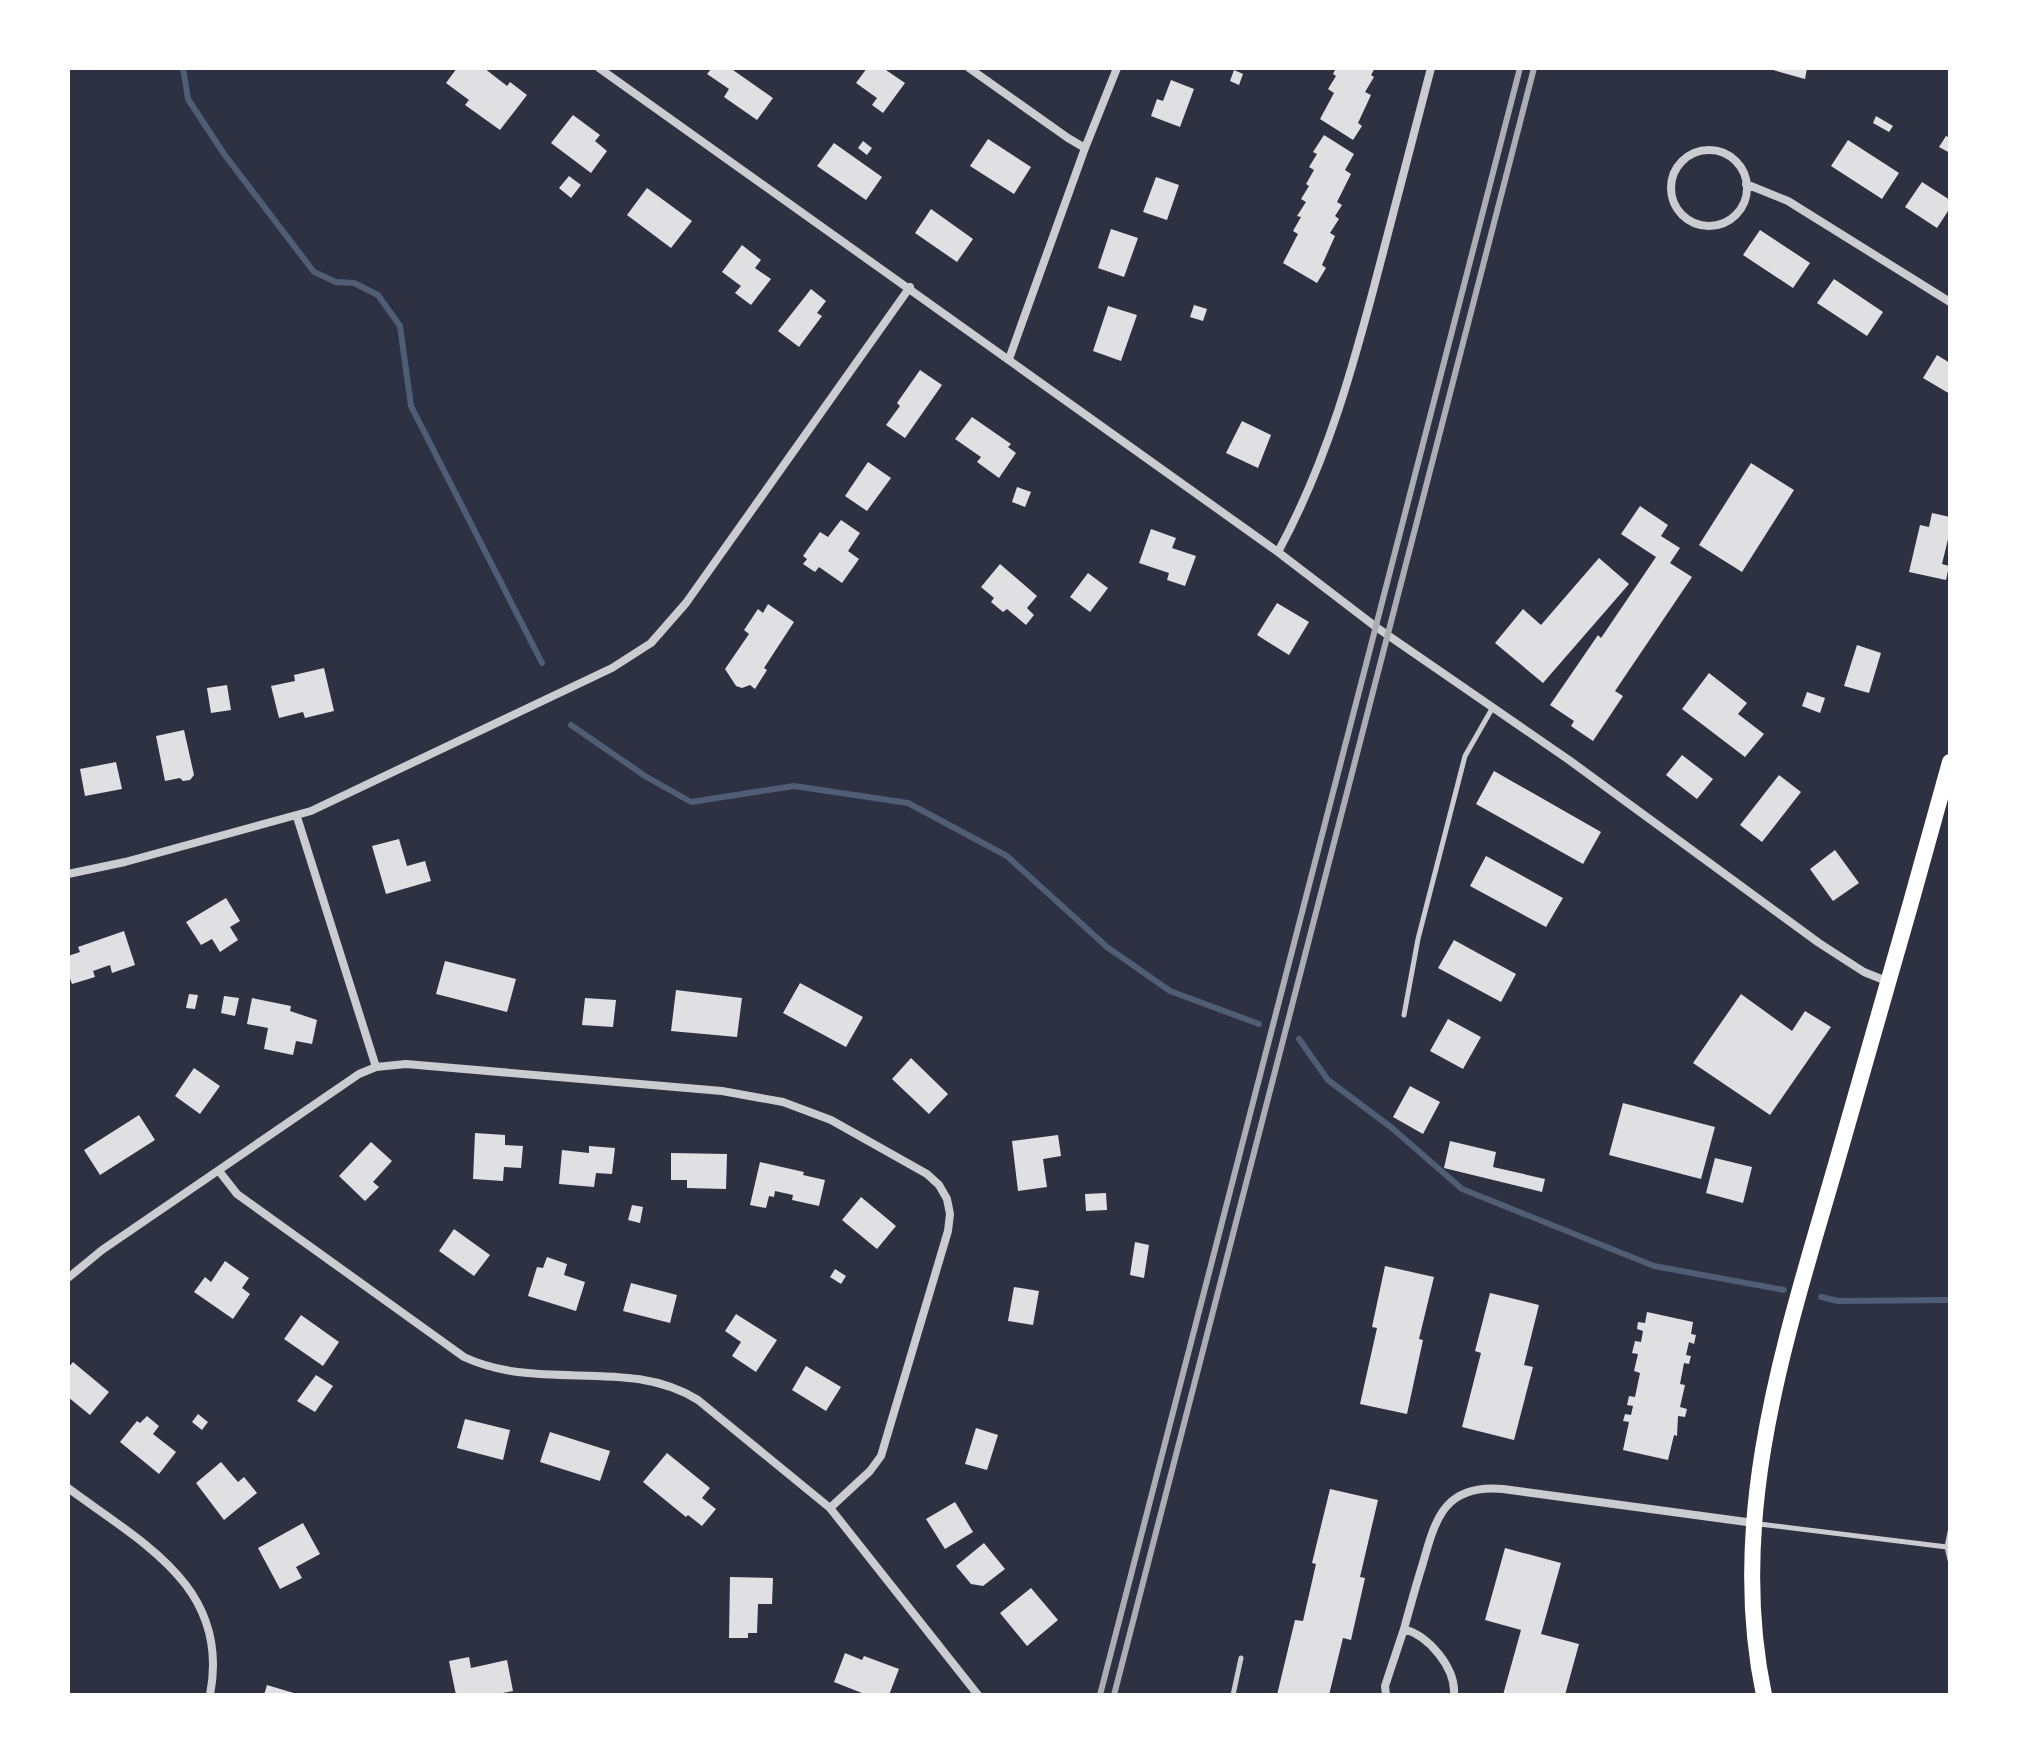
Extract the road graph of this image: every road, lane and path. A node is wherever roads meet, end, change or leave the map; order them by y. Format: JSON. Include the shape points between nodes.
{"nodes":[{"id":1,"x":599,"y":68,"type":"edge"},
{"id":2,"x":969,"y":68,"type":"edge"},
{"id":3,"x":1117,"y":68,"type":"edge"},
{"id":4,"x":1431,"y":68,"type":"edge"},
{"id":5,"x":1085,"y":148,"type":"junction"},
{"id":6,"x":1746,"y":184,"type":"junction"},
{"id":7,"x":910,"y":287,"type":"junction"},
{"id":8,"x":1950,"y":302,"type":"edge"},
{"id":9,"x":1009,"y":359,"type":"junction"},
{"id":10,"x":1278,"y":552,"type":"junction"},
{"id":11,"x":1493,"y":706,"type":"junction"},
{"id":12,"x":1950,"y":762,"type":"edge"},
{"id":13,"x":297,"y":817,"type":"junction"},
{"id":14,"x":68,"y":874,"type":"edge"},
{"id":15,"x":1889,"y":982,"type":"junction"},
{"id":16,"x":1404,"y":1015,"type":"dead end"},
{"id":17,"x":376,"y":1067,"type":"junction"},
{"id":18,"x":219,"y":1171,"type":"junction"},
{"id":19,"x":68,"y":1278,"type":"edge"},
{"id":20,"x":68,"y":1488,"type":"edge"},
{"id":21,"x":830,"y":1508,"type":"junction"},
{"id":22,"x":1754,"y":1523,"type":"junction"},
{"id":23,"x":1950,"y":1532,"type":"edge"},
{"id":24,"x":1947,"y":1547,"type":"junction"},
{"id":25,"x":1950,"y":1560,"type":"edge"},
{"id":26,"x":1404,"y":1629,"type":"junction"},
{"id":27,"x":1241,"y":1658,"type":"dead end"},
{"id":28,"x":210,"y":1695,"type":"edge"},
{"id":29,"x":978,"y":1695,"type":"edge"},
{"id":30,"x":1233,"y":1695,"type":"edge"},
{"id":31,"x":1386,"y":1695,"type":"edge"},
{"id":32,"x":1454,"y":1695,"type":"edge"},
{"id":33,"x":1764,"y":1695,"type":"edge"}],
"edges":[{"from":1,"to":7,"type":"street"},
{"from":2,"to":5,"type":"street"},
{"from":3,"to":5,"type":"street"},
{"from":4,"to":10,"type":"street","via":[[1350,380],[1320,465]]},
{"from":5,"to":9,"type":"street"},
{"from":6,"to":6,"type":"street","via":[[1736,162],[1716,151],[1703,151],[1674,171],[1671,196],[1684,218],[1708,226],[1721,224],[1741,209]]},
{"from":6,"to":8,"type":"street","via":[[1788,201]]},
{"from":7,"to":9,"type":"street"},
{"from":7,"to":13,"type":"street","via":[[686,603],[651,643],[612,668]]},
{"from":9,"to":10,"type":"street"},
{"from":10,"to":11,"type":"street"},
{"from":11,"to":15,"type":"street","via":[[1819,943]]},
{"from":11,"to":16,"type":"lane","via":[[1465,756]]},
{"from":12,"to":15,"type":"main road"},
{"from":13,"to":14,"type":"street"},
{"from":13,"to":17,"type":"street"},
{"from":15,"to":22,"type":"main road","via":[[1774,1389]]},
{"from":17,"to":18,"type":"street"},
{"from":17,"to":21,"type":"street","via":[[406,1064],[766,1098],[831,1120],[933,1179],[947,1199],[948,1231],[883,1450],[874,1466]]},
{"from":18,"to":19,"type":"street"},
{"from":18,"to":21,"type":"street","via":[[237,1194],[464,1357],[515,1374],[644,1379],[677,1388]]},
{"from":20,"to":28,"type":"street","via":[[163,1559],[189,1586],[212,1644]]},
{"from":21,"to":29,"type":"street"},
{"from":22,"to":24,"type":"lane"},
{"from":22,"to":26,"type":"street","via":[[1503,1489],[1472,1490],[1439,1514]]},
{"from":22,"to":33,"type":"main road","via":[[1753,1606]]},
{"from":23,"to":24,"type":"lane"},
{"from":24,"to":25,"type":"lane"},
{"from":26,"to":31,"type":"street"},
{"from":26,"to":32,"type":"street","via":[[1436,1652],[1452,1677]]},
{"from":27,"to":30,"type":"lane"}]}
